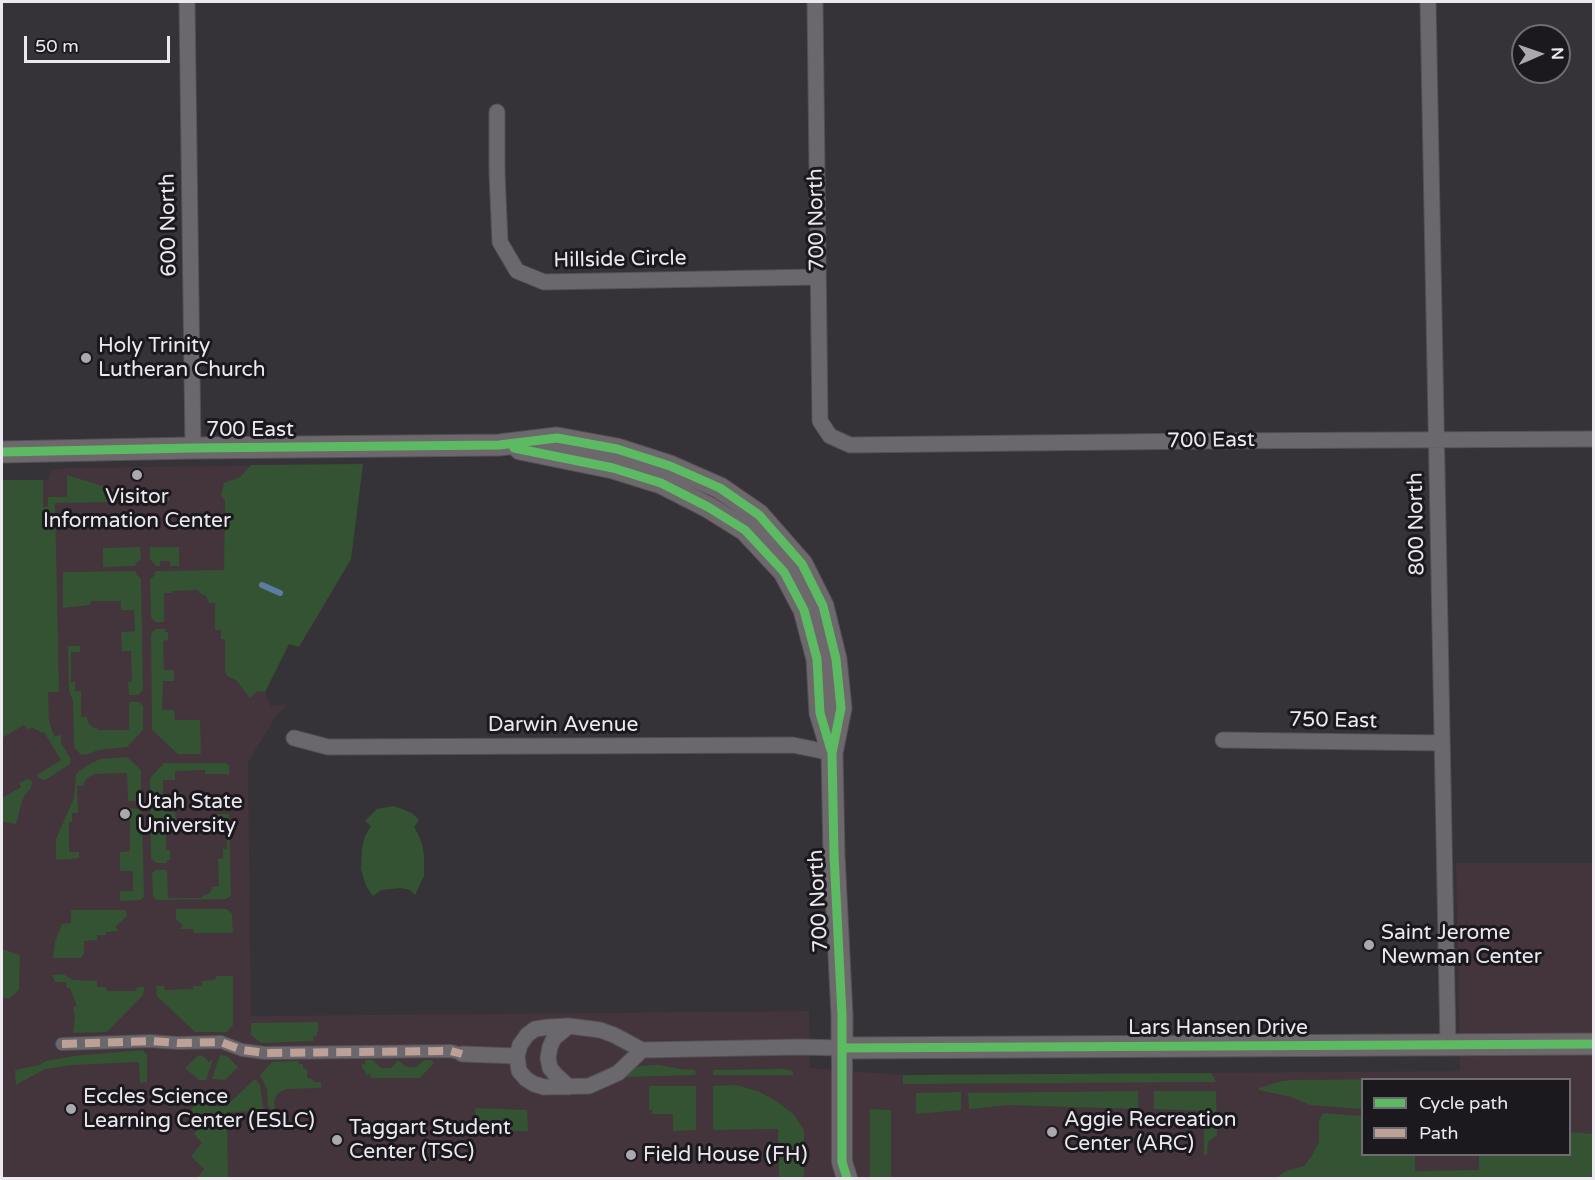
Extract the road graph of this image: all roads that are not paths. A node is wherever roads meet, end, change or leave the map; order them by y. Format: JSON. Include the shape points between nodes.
{"nodes":[{"id":1,"x":188,"y":2,"type":"edge"},
{"id":2,"x":815,"y":2,"type":"edge"},
{"id":3,"x":1428,"y":2,"type":"edge"},
{"id":4,"x":497,"y":112,"type":"dead end"},
{"id":5,"x":818,"y":277,"type":"junction"},
{"id":6,"x":830,"y":436,"type":"joint"},
{"id":7,"x":1593,"y":439,"type":"edge"},
{"id":8,"x":1436,"y":440,"type":"junction"},
{"id":9,"x":193,"y":448,"type":"junction"},
{"id":10,"x":2,"y":452,"type":"edge"},
{"id":11,"x":752,"y":523,"type":"joint"},
{"id":12,"x":294,"y":738,"type":"dead end"},
{"id":13,"x":1223,"y":740,"type":"dead end"},
{"id":14,"x":1442,"y":743,"type":"junction"},
{"id":15,"x":832,"y":753,"type":"junction"},
{"id":16,"x":569,"y":1026,"type":"junction"},
{"id":17,"x":62,"y":1044,"type":"dead end"},
{"id":18,"x":1593,"y":1044,"type":"edge"},
{"id":19,"x":1448,"y":1045,"type":"junction"},
{"id":20,"x":842,"y":1048,"type":"junction"},
{"id":21,"x":642,"y":1050,"type":"junction"},
{"id":22,"x":462,"y":1054,"type":"joint"},
{"id":23,"x":517,"y":1056,"type":"junction"},
{"id":24,"x":569,"y":1087,"type":"junction"},
{"id":25,"x":842,"y":1173,"type":"edge"}],
"edges":[{"from":1,"to":9,"type":"street","name":"600 North"},
{"from":2,"to":5,"type":"street","name":"700 North"},
{"from":3,"to":8,"type":"street","name":"800 North"},
{"from":4,"to":5,"type":"street","name":"Hillside Circle","via":[[500,242],[517,271],[544,282]]},
{"from":5,"to":6,"type":"street","name":"700 North","via":[[820,421]]},
{"from":6,"to":8,"type":"street","name":"700 East","via":[[850,445]]},
{"from":7,"to":8,"type":"street","name":"700 East"},
{"from":8,"to":14,"type":"street","name":"800 North"},
{"from":9,"to":10,"type":"main road","name":"700 East"},
{"from":9,"to":11,"type":"main road","name":"700 East","via":[[499,445],[613,468],[661,483],[708,507]]},
{"from":11,"to":15,"type":"main road","name":"700 North","via":[[804,610],[817,659],[820,713]]},
{"from":12,"to":15,"type":"street","name":"Darwin Avenue","via":[[328,747],[793,745]]},
{"from":13,"to":14,"type":"street","name":"750 East"},
{"from":14,"to":19,"type":"street","name":"800 North"},
{"from":15,"to":20,"type":"main road","name":"700 North"},
{"from":16,"to":21,"type":"street","name":"Lars Hansen Drive","via":[[600,1030]]},
{"from":16,"to":23,"type":"street","name":"Lars Hansen Drive","via":[[535,1029],[520,1045]]},
{"from":16,"to":24,"type":"street","via":[[554,1038],[549,1058],[550,1068]]},
{"from":17,"to":22,"type":"street","via":[[221,1042],[265,1053]]},
{"from":18,"to":19,"type":"main road","name":"Lars Hansen Drive"},
{"from":19,"to":20,"type":"main road","name":"Lars Hansen Drive"},
{"from":20,"to":21,"type":"street","name":"Lars Hansen Drive"},
{"from":20,"to":25,"type":"street"},
{"from":21,"to":24,"type":"street","via":[[618,1073],[589,1086]]},
{"from":22,"to":23,"type":"street"},
{"from":23,"to":24,"type":"street","via":[[519,1071],[534,1084]]}]}
